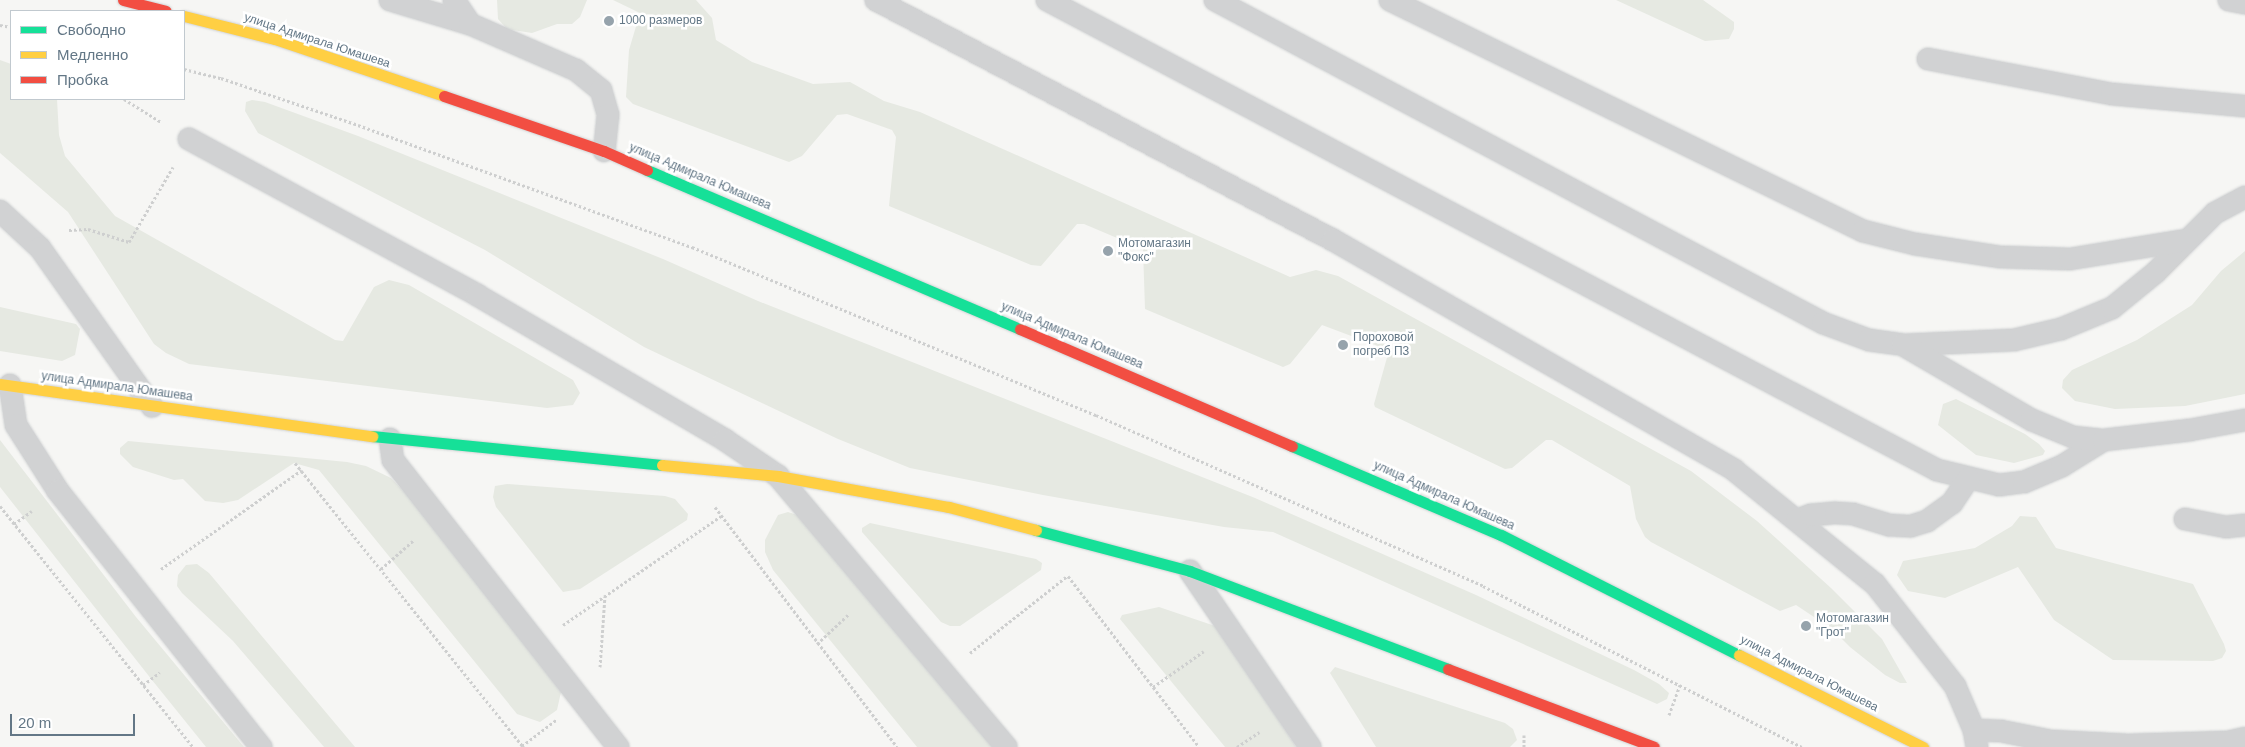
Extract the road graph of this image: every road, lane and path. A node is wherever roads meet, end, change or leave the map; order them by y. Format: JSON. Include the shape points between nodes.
{"nodes":[{"id":1,"x":123,"y":0,"type":"edge"},
{"id":2,"x":390,"y":0,"type":"edge"},
{"id":3,"x":454,"y":0,"type":"edge"},
{"id":4,"x":876,"y":0,"type":"edge"},
{"id":5,"x":1047,"y":0,"type":"edge"},
{"id":6,"x":1215,"y":0,"type":"edge"},
{"id":7,"x":1390,"y":0,"type":"edge"},
{"id":8,"x":2229,"y":0,"type":"edge"},
{"id":9,"x":2245,"y":3,"type":"edge"},
{"id":10,"x":162,"y":10,"type":"edge"},
{"id":11,"x":185,"y":16,"type":"edge"},
{"id":12,"x":470,"y":24,"type":"junction"},
{"id":13,"x":1928,"y":59,"type":"dead end"},
{"id":14,"x":185,"y":69,"type":"edge"},
{"id":15,"x":126,"y":100,"type":"edge"},
{"id":16,"x":2245,"y":106,"type":"edge"},
{"id":17,"x":189,"y":139,"type":"joint"},
{"id":18,"x":604,"y":151,"type":"junction"},
{"id":19,"x":176,"y":162,"type":"dead end"},
{"id":20,"x":2245,"y":197,"type":"edge"},
{"id":21,"x":0,"y":211,"type":"edge"},
{"id":22,"x":2187,"y":240,"type":"junction"},
{"id":23,"x":40,"y":248,"type":"junction"},
{"id":24,"x":1903,"y":345,"type":"junction"},
{"id":25,"x":5,"y":385,"type":"edge"},
{"id":26,"x":152,"y":406,"type":"junction"},
{"id":27,"x":2245,"y":420,"type":"edge"},
{"id":28,"x":262,"y":422,"type":"junction"},
{"id":29,"x":390,"y":439,"type":"junction"},
{"id":30,"x":2104,"y":440,"type":"junction"},
{"id":31,"x":302,"y":470,"type":"junction"},
{"id":32,"x":778,"y":476,"type":"junction"},
{"id":33,"x":1968,"y":479,"type":"junction"},
{"id":34,"x":0,"y":506,"type":"edge"},
{"id":35,"x":439,"y":517,"type":"junction"},
{"id":36,"x":2185,"y":519,"type":"dead end"},
{"id":37,"x":1797,"y":520,"type":"junction"},
{"id":38,"x":2245,"y":525,"type":"edge"},
{"id":39,"x":1032,"y":527,"type":"junction"},
{"id":40,"x":381,"y":569,"type":"junction"},
{"id":41,"x":1190,"y":571,"type":"junction"},
{"id":42,"x":1068,"y":576,"type":"junction"},
{"id":43,"x":135,"y":588,"type":"junction"},
{"id":44,"x":874,"y":590,"type":"junction"},
{"id":45,"x":606,"y":596,"type":"junction"},
{"id":46,"x":1233,"y":630,"type":"junction"},
{"id":47,"x":537,"y":643,"type":"junction"},
{"id":48,"x":817,"y":644,"type":"junction"},
{"id":49,"x":946,"y":673,"type":"junction"},
{"id":50,"x":1153,"y":688,"type":"junction"},
{"id":51,"x":582,"y":700,"type":"junction"},
{"id":52,"x":595,"y":718,"type":"junction"},
{"id":53,"x":1976,"y":738,"type":"edge"},
{"id":54,"x":2245,"y":738,"type":"edge"},
{"id":55,"x":1645,"y":745,"type":"edge"},
{"id":56,"x":523,"y":746,"type":"edge"},
{"id":57,"x":193,"y":747,"type":"edge"},
{"id":58,"x":261,"y":747,"type":"edge"},
{"id":59,"x":618,"y":747,"type":"edge"},
{"id":60,"x":897,"y":747,"type":"edge"},
{"id":61,"x":1006,"y":747,"type":"edge"},
{"id":62,"x":1198,"y":747,"type":"edge"},
{"id":63,"x":1310,"y":747,"type":"edge"},
{"id":64,"x":1802,"y":747,"type":"edge"},
{"id":65,"x":1923,"y":747,"type":"edge"}],
"edges":[{"from":1,"to":10,"type":"main road"},
{"from":2,"to":12,"type":"lane"},
{"from":3,"to":12,"type":"lane"},
{"from":4,"to":37,"type":"lane","via":[[1333,240],[1734,470]]},
{"from":5,"to":33,"type":"lane","via":[[1937,470]]},
{"from":6,"to":24,"type":"lane","via":[[1823,323],[1869,340]]},
{"from":7,"to":22,"type":"lane","via":[[1863,231],[1915,244],[2001,257],[2070,259]]},
{"from":8,"to":9,"type":"lane"},
{"from":11,"to":18,"type":"main road","name":"улица Адмирала Юмашева","via":[[275,39]]},
{"from":12,"to":18,"type":"lane","via":[[576,70],[601,90],[608,115]]},
{"from":13,"to":16,"type":"lane","via":[[2112,94]]},
{"from":14,"to":64,"type":"path","via":[[221,78],[386,135],[692,247],[1096,415],[1483,586]]},
{"from":15,"to":17,"type":"path"},
{"from":17,"to":32,"type":"lane","via":[[477,295],[725,440]]},
{"from":18,"to":65,"type":"main road","name":"улица Адмирала Юмашева","via":[[1501,535]]},
{"from":19,"to":23,"type":"path","via":[[129,242],[88,229],[68,230]]},
{"from":20,"to":22,"type":"lane","via":[[2215,213]]},
{"from":21,"to":23,"type":"lane"},
{"from":22,"to":24,"type":"lane","via":[[2156,272],[2112,308],[2061,329],[2014,340]]},
{"from":23,"to":26,"type":"lane"},
{"from":24,"to":30,"type":"lane","via":[[2032,420],[2074,437]]},
{"from":25,"to":26,"type":"main road","name":"улица Адмирала Юмашева"},
{"from":25,"to":43,"type":"lane","via":[[16,425],[33,455],[58,492]]},
{"from":26,"to":28,"type":"main road","name":"улица Адмирала Юмашева"},
{"from":27,"to":30,"type":"lane"},
{"from":28,"to":29,"type":"main road","name":"улица Адмирала Юмашева"},
{"from":28,"to":31,"type":"path"},
{"from":29,"to":32,"type":"main road","name":"улица Адмирала Юмашева"},
{"from":29,"to":35,"type":"lane","via":[[394,460]]},
{"from":30,"to":33,"type":"lane","via":[[2062,466],[2024,482],[1999,485]]},
{"from":31,"to":40,"type":"path"},
{"from":31,"to":43,"type":"path"},
{"from":32,"to":39,"type":"main road","name":"улица Адмирала Юмашева","via":[[949,507]]},
{"from":32,"to":44,"type":"lane"},
{"from":33,"to":37,"type":"lane","via":[[1952,503],[1927,521],[1911,526],[1889,525],[1853,514],[1836,513]]},
{"from":34,"to":57,"type":"path"},
{"from":35,"to":40,"type":"path"},
{"from":35,"to":47,"type":"lane"},
{"from":36,"to":38,"type":"lane","via":[[2226,527]]},
{"from":37,"to":53,"type":"lane","via":[[1875,584],[1955,686]]},
{"from":39,"to":41,"type":"main road","name":"улица Адмирала Юмашева"},
{"from":39,"to":42,"type":"path"},
{"from":40,"to":56,"type":"path"},
{"from":41,"to":46,"type":"lane"},
{"from":41,"to":55,"type":"main road","name":"улица Адмирала Юмашева"},
{"from":42,"to":49,"type":"path"},
{"from":42,"to":50,"type":"path"},
{"from":43,"to":58,"type":"lane"},
{"from":44,"to":48,"type":"path"},
{"from":44,"to":49,"type":"lane"},
{"from":45,"to":47,"type":"path"},
{"from":45,"to":48,"type":"path","via":[[721,516]]},
{"from":45,"to":52,"type":"path"},
{"from":46,"to":50,"type":"path"},
{"from":46,"to":63,"type":"lane"},
{"from":47,"to":51,"type":"lane"},
{"from":48,"to":60,"type":"path"},
{"from":49,"to":61,"type":"lane"},
{"from":50,"to":62,"type":"path"},
{"from":51,"to":52,"type":"lane"},
{"from":51,"to":56,"type":"path"},
{"from":52,"to":59,"type":"lane"},
{"from":53,"to":54,"type":"lane","via":[[2001,731],[2052,741],[2128,745],[2228,742]]}]}
